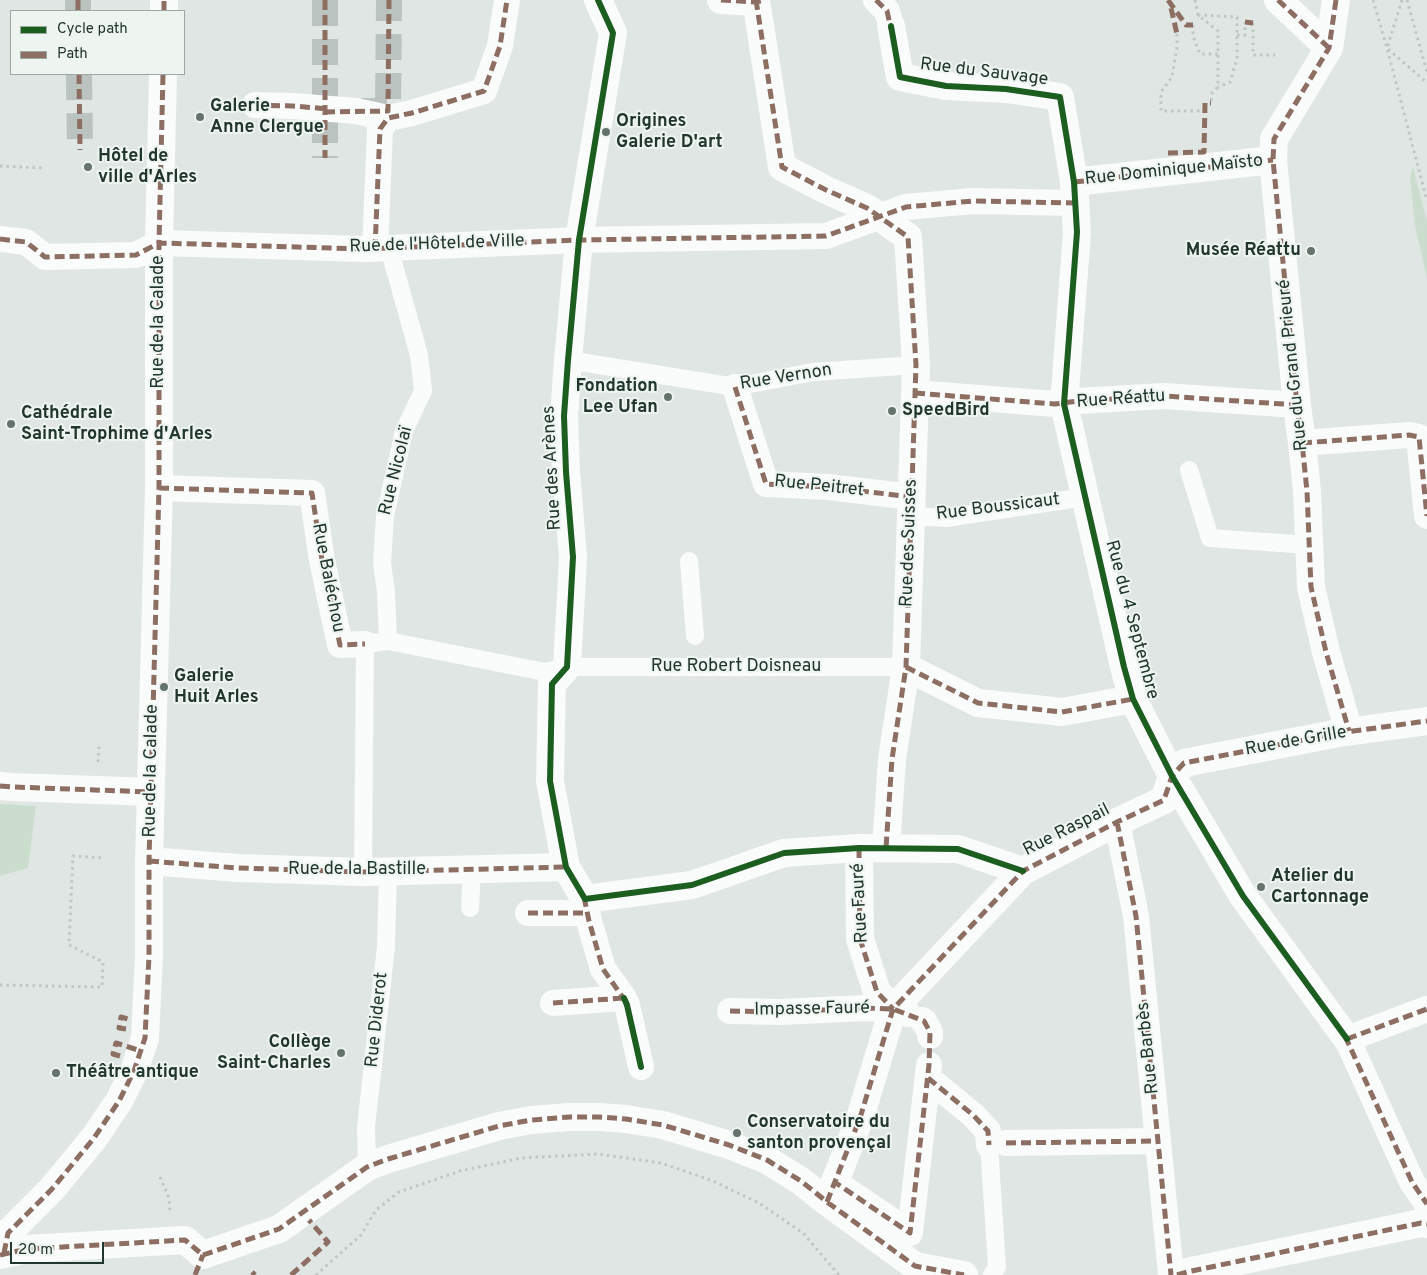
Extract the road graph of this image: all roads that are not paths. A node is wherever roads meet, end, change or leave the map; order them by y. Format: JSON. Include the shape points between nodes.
{"nodes":[{"id":1,"x":508,"y":0,"type":"edge"},
{"id":2,"x":598,"y":0,"type":"edge"},
{"id":3,"x":721,"y":0,"type":"edge"},
{"id":4,"x":876,"y":0,"type":"edge"},
{"id":5,"x":1278,"y":0,"type":"edge"},
{"id":6,"x":1336,"y":0,"type":"edge"},
{"id":7,"x":759,"y":1,"type":"edge"},
{"id":8,"x":891,"y":26,"type":"joint"},
{"id":9,"x":1329,"y":48,"type":"junction"},
{"id":10,"x":163,"y":75,"type":"edge"},
{"id":11,"x":255,"y":105,"type":"dead end"},
{"id":12,"x":388,"y":118,"type":"junction"},
{"id":13,"x":1274,"y":160,"type":"junction"},
{"id":14,"x":1074,"y":192,"type":"junction"},
{"id":15,"x":878,"y":216,"type":"junction"},
{"id":16,"x":0,"y":239,"type":"edge"},
{"id":17,"x":579,"y":240,"type":"junction"},
{"id":18,"x":160,"y":242,"type":"junction"},
{"id":19,"x":382,"y":248,"type":"junction"},
{"id":20,"x":568,"y":360,"type":"junction"},
{"id":21,"x":916,"y":365,"type":"junction"},
{"id":22,"x":735,"y":387,"type":"junction"},
{"id":23,"x":914,"y":393,"type":"junction"},
{"id":24,"x":1064,"y":404,"type":"junction"},
{"id":25,"x":1297,"y":405,"type":"junction"},
{"id":26,"x":1302,"y":443,"type":"junction"},
{"id":27,"x":1189,"y":470,"type":"dead end"},
{"id":28,"x":159,"y":488,"type":"junction"},
{"id":29,"x":1085,"y":497,"type":"junction"},
{"id":30,"x":911,"y":507,"type":"junction"},
{"id":31,"x":1427,"y":516,"type":"edge"},
{"id":32,"x":1308,"y":546,"type":"junction"},
{"id":33,"x":689,"y":561,"type":"dead end"},
{"id":34,"x":695,"y":636,"type":"dead end"},
{"id":35,"x":376,"y":643,"type":"junction"},
{"id":36,"x":567,"y":667,"type":"junction"},
{"id":37,"x":906,"y":667,"type":"junction"},
{"id":38,"x":1133,"y":699,"type":"junction"},
{"id":39,"x":1427,"y":721,"type":"edge"},
{"id":40,"x":1350,"y":732,"type":"junction"},
{"id":41,"x":1172,"y":776,"type":"junction"},
{"id":42,"x":0,"y":786,"type":"edge"},
{"id":43,"x":151,"y":792,"type":"junction"},
{"id":44,"x":1116,"y":822,"type":"junction"},
{"id":45,"x":859,"y":848,"type":"junction"},
{"id":46,"x":886,"y":848,"type":"junction"},
{"id":47,"x":149,"y":861,"type":"junction"},
{"id":48,"x":566,"y":867,"type":"junction"},
{"id":49,"x":472,"y":869,"type":"junction"},
{"id":50,"x":1023,"y":871,"type":"junction"},
{"id":51,"x":376,"y":872,"type":"junction"},
{"id":52,"x":586,"y":906,"type":"junction"},
{"id":53,"x":470,"y":908,"type":"dead end"},
{"id":54,"x":528,"y":913,"type":"dead end"},
{"id":55,"x":624,"y":998,"type":"junction"},
{"id":56,"x":553,"y":1003,"type":"dead end"},
{"id":57,"x":1427,"y":1009,"type":"edge"},
{"id":58,"x":730,"y":1011,"type":"dead end"},
{"id":59,"x":917,"y":1022,"type":"junction"},
{"id":60,"x":1347,"y":1038,"type":"junction"},
{"id":61,"x":641,"y":1068,"type":"dead end"},
{"id":62,"x":994,"y":1140,"type":"junction"},
{"id":63,"x":1158,"y":1141,"type":"junction"},
{"id":64,"x":367,"y":1167,"type":"junction"},
{"id":65,"x":832,"y":1193,"type":"junction"},
{"id":66,"x":1427,"y":1204,"type":"edge"},
{"id":67,"x":1427,"y":1224,"type":"edge"},
{"id":68,"x":2,"y":1254,"type":"edge"},
{"id":69,"x":199,"y":1265,"type":"edge"},
{"id":70,"x":964,"y":1275,"type":"edge"},
{"id":71,"x":992,"y":1275,"type":"edge"},
{"id":72,"x":1172,"y":1275,"type":"edge"},
{"id":73,"x":1177,"y":1275,"type":"edge"}],
"edges":[{"from":1,"to":12,"type":"street","via":[[500,46],[484,91]]},
{"from":2,"to":17,"type":"street","name":"Rue des Arènes","via":[[613,33]]},
{"from":3,"to":7,"type":"street"},
{"from":4,"to":8,"type":"street","name":"Rue du Sauvage","via":[[887,11]]},
{"from":5,"to":9,"type":"street"},
{"from":6,"to":9,"type":"street"},
{"from":7,"to":15,"type":"street","via":[[782,167]]},
{"from":8,"to":14,"type":"street","name":"Rue du Sauvage","via":[[900,77],[946,86],[1006,89],[1060,98]]},
{"from":9,"to":13,"type":"street","name":"Rue du Grand Prieuré","via":[[1274,139]]},
{"from":10,"to":18,"type":"street","name":"Rue de la Calade"},
{"from":11,"to":12,"type":"street","via":[[356,111]]},
{"from":12,"to":19,"type":"street","via":[[380,130]]},
{"from":13,"to":14,"type":"street","name":"Rue Dominique Maïsto"},
{"from":13,"to":25,"type":"street","name":"Rue du Grand Prieuré"},
{"from":14,"to":15,"type":"street","name":"Rue Dominique Maïsto","via":[[906,207]]},
{"from":14,"to":24,"type":"street","name":"Rue du 4 Septembre","via":[[1077,232]]},
{"from":15,"to":17,"type":"street","name":"Rue de l'Hôtel de Ville","via":[[826,236]]},
{"from":15,"to":21,"type":"street","name":"Rue des Suisses","via":[[908,237]]},
{"from":16,"to":18,"type":"street","via":[[26,242],[45,257],[136,255]]},
{"from":17,"to":19,"type":"street","name":"Rue de l'Hôtel de Ville"},
{"from":17,"to":20,"type":"street","name":"Rue des Arènes"},
{"from":18,"to":19,"type":"street","name":"Rue de l'Hôtel de Ville"},
{"from":18,"to":28,"type":"street","name":"Rue de la Calade"},
{"from":19,"to":35,"type":"lane","name":"Rue Nicolaï","via":[[419,355],[423,391],[404,431],[384,516],[382,563],[386,592]]},
{"from":20,"to":22,"type":"lane","name":"Rue Vernon"},
{"from":20,"to":36,"type":"street","name":"Rue des Arènes","via":[[564,416],[573,557]]},
{"from":21,"to":22,"type":"lane","name":"Rue Vernon","via":[[813,372]]},
{"from":21,"to":23,"type":"street","name":"Rue des Suisses"},
{"from":22,"to":30,"type":"street","name":"Rue Peitret","via":[[766,484],[828,487]]},
{"from":23,"to":24,"type":"street","name":"Rue Réattu"},
{"from":23,"to":30,"type":"street","name":"Rue des Suisses"},
{"from":24,"to":25,"type":"street","name":"Rue Réattu","via":[[1164,396]]},
{"from":24,"to":29,"type":"street","name":"Rue du 4 Septembre"},
{"from":25,"to":26,"type":"street","name":"Rue du Grand Prieuré"},
{"from":26,"to":31,"type":"street","via":[[1409,434],[1419,437]]},
{"from":26,"to":32,"type":"street","name":"Rue du Grand Prieuré"},
{"from":27,"to":32,"type":"lane","via":[[1210,538]]},
{"from":28,"to":35,"type":"street","name":"Rue Baléchou","via":[[312,493],[340,645]]},
{"from":28,"to":43,"type":"street","name":"Rue de la Calade"},
{"from":29,"to":30,"type":"lane","name":"Rue Boussicaut","via":[[946,518]]},
{"from":29,"to":38,"type":"street","name":"Rue du 4 Septembre"},
{"from":30,"to":37,"type":"street","name":"Rue des Suisses"},
{"from":32,"to":40,"type":"street","name":"Rue du Grand Prieuré","via":[[1311,588]]},
{"from":33,"to":34,"type":"lane"},
{"from":35,"to":36,"type":"lane","name":"Rue Baléchou","via":[[545,672]]},
{"from":35,"to":51,"type":"lane","name":"Rue Diderot"},
{"from":36,"to":37,"type":"lane","name":"Rue Robert Doisneau","via":[[696,663]]},
{"from":36,"to":48,"type":"street","via":[[552,684],[550,781]]},
{"from":37,"to":38,"type":"street","via":[[978,704],[1062,712]]},
{"from":37,"to":46,"type":"street","name":"Rue des Suisses","via":[[892,759]]},
{"from":38,"to":41,"type":"street","name":"Rue du 4 Septembre"},
{"from":39,"to":40,"type":"street","name":"Rue de Grille"},
{"from":40,"to":41,"type":"street","name":"Rue de Grille","via":[[1184,763]]},
{"from":41,"to":44,"type":"street","name":"Rue Raspail","via":[[1164,800]]},
{"from":41,"to":60,"type":"street","name":"Rue du 4 Septembre","via":[[1243,896]]},
{"from":42,"to":43,"type":"street"},
{"from":43,"to":47,"type":"street","name":"Rue de la Calade"},
{"from":44,"to":50,"type":"street","name":"Rue Raspail"},
{"from":44,"to":63,"type":"street","name":"Rue Barbès","via":[[1136,916]]},
{"from":45,"to":46,"type":"street"},
{"from":45,"to":52,"type":"street","via":[[784,853],[692,884]]},
{"from":45,"to":59,"type":"street","name":"Rue Fauré","via":[[860,938],[877,992]]},
{"from":46,"to":50,"type":"street","via":[[958,850]]},
{"from":47,"to":51,"type":"street","name":"Rue de la Bastille","via":[[238,868]]},
{"from":47,"to":68,"type":"street","name":"Rue de la Calade","via":[[145,1038],[134,1071],[120,1102],[94,1138],[52,1189],[8,1233]]},
{"from":48,"to":49,"type":"street","name":"Rue de la Bastille"},
{"from":48,"to":52,"type":"street"},
{"from":49,"to":51,"type":"street","name":"Rue de la Bastille"},
{"from":49,"to":53,"type":"lane"},
{"from":50,"to":59,"type":"street","name":"Rue Raspail"},
{"from":51,"to":64,"type":"lane","name":"Rue Diderot","via":[[386,947],[366,1127]]},
{"from":52,"to":54,"type":"street"},
{"from":52,"to":55,"type":"street","via":[[603,969]]},
{"from":55,"to":56,"type":"street"},
{"from":55,"to":61,"type":"street"},
{"from":57,"to":60,"type":"street"},
{"from":58,"to":59,"type":"street","name":"Impasse Fauré","via":[[864,1008]]},
{"from":59,"to":65,"type":"street","name":"Rue Raspail","via":[[860,1118]]},
{"from":60,"to":66,"type":"street","name":"Rue du 4 Septembre","via":[[1412,1182]]},
{"from":62,"to":63,"type":"street"},
{"from":62,"to":65,"type":"street","via":[[928,1071],[910,1233]]},
{"from":62,"to":71,"type":"lane","via":[[997,1267]]},
{"from":63,"to":72,"type":"street","name":"Rue Barbès"},
{"from":64,"to":65,"type":"street","via":[[481,1131],[531,1120],[570,1117],[626,1119],[663,1125],[729,1145]]},
{"from":64,"to":69,"type":"street","via":[[279,1229]]},
{"from":65,"to":70,"type":"street","via":[[915,1266]]},
{"from":67,"to":73,"type":"street"},
{"from":68,"to":69,"type":"street","via":[[27,1249],[185,1240]]}]}
